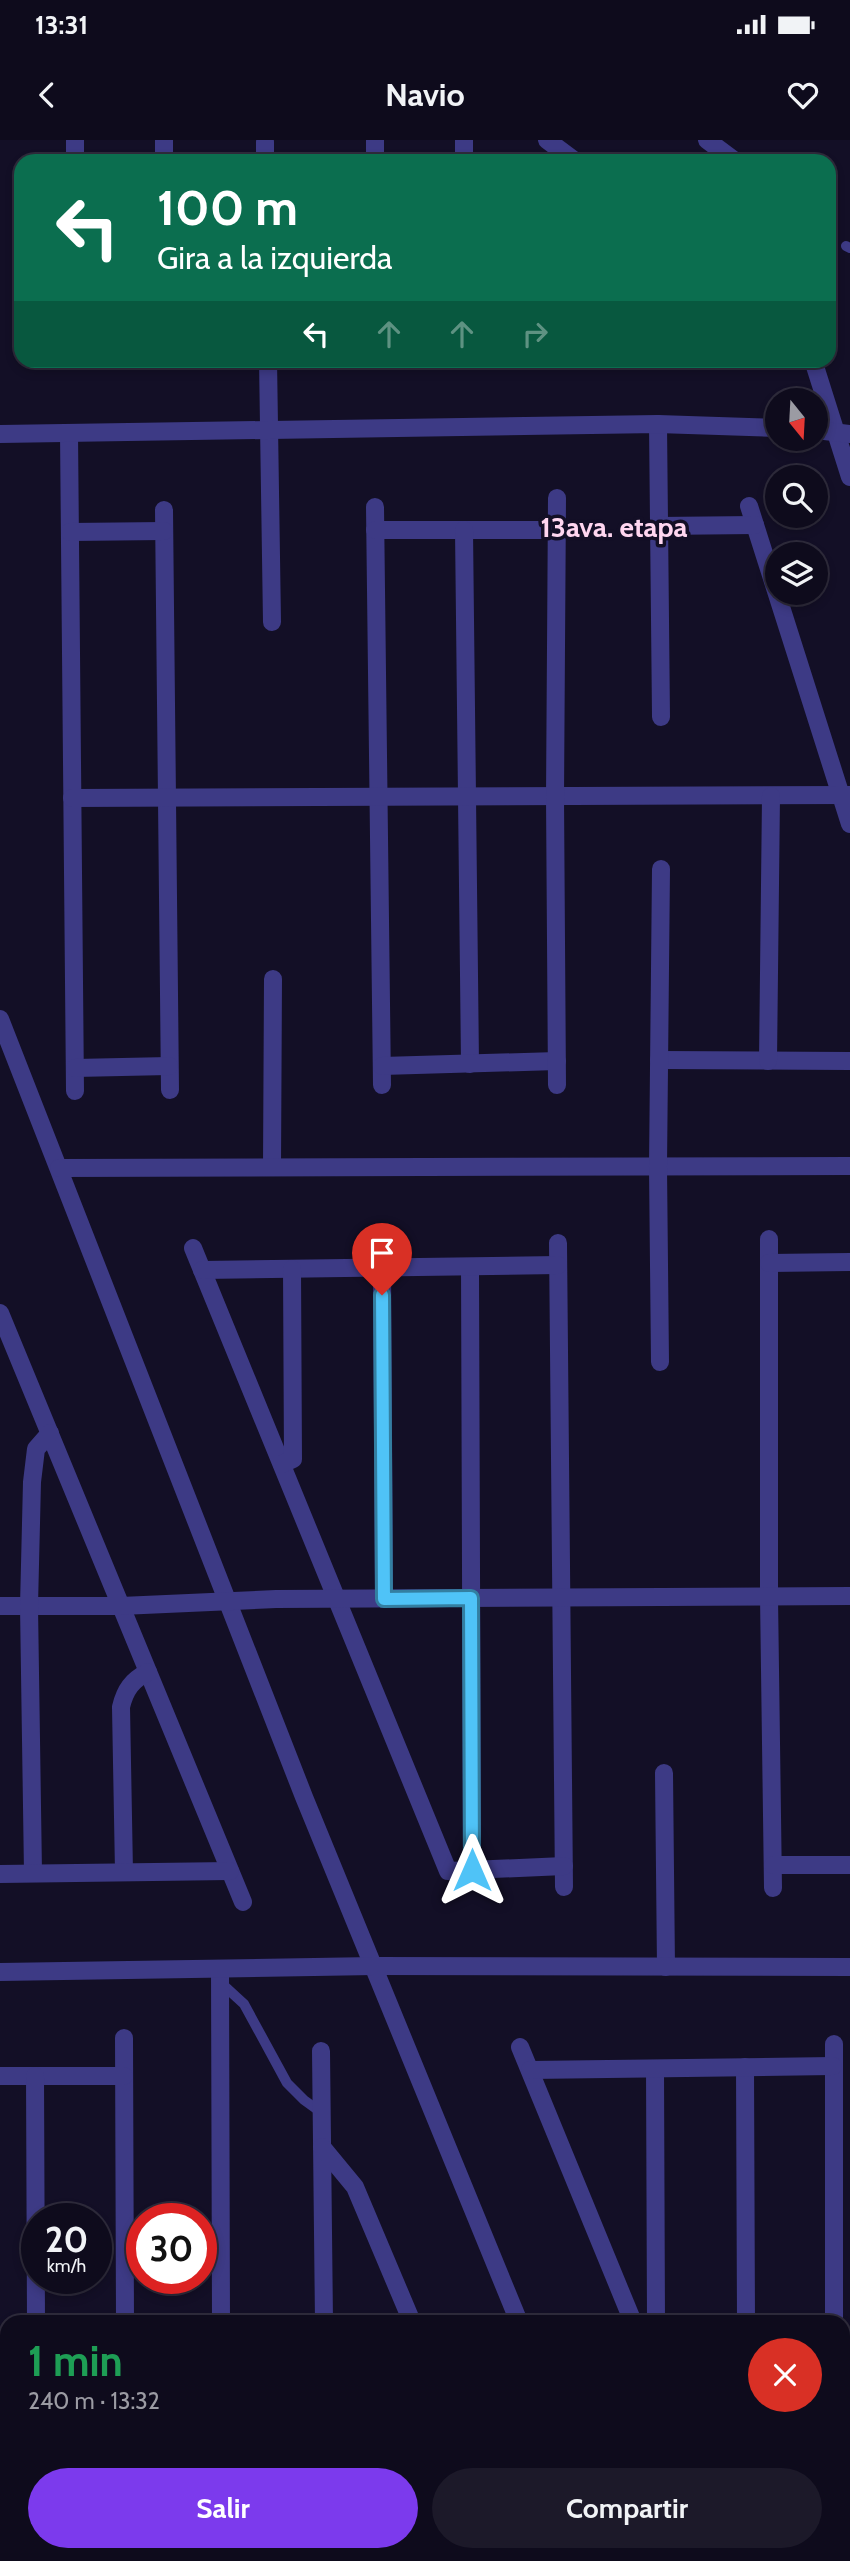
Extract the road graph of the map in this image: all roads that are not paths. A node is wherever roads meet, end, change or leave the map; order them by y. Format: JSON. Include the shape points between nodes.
{"nodes":[{"id":1,"x":707,"y":140,"type":"edge"},
{"id":2,"x":265,"y":142,"type":"dead end"},
{"id":3,"x":265,"y":154,"type":"edge"},
{"id":4,"x":726,"y":154,"type":"edge"},
{"id":5,"x":268,"y":368,"type":"edge"},
{"id":6,"x":816,"y":368,"type":"edge"},
{"id":7,"x":658,"y":424,"type":"junction"},
{"id":8,"x":765,"y":428,"type":"edge"},
{"id":9,"x":269,"y":430,"type":"junction"},
{"id":10,"x":842,"y":432,"type":"edge"},
{"id":11,"x":69,"y":433,"type":"junction"},
{"id":12,"x":0,"y":434,"type":"edge"},
{"id":13,"x":850,"y":477,"type":"edge"},
{"id":14,"x":557,"y":498,"type":"dead end"},
{"id":15,"x":749,"y":506,"type":"dead end"},
{"id":16,"x":375,"y":507,"type":"dead end"},
{"id":17,"x":164,"y":510,"type":"dead end"},
{"id":18,"x":755,"y":525,"type":"junction"},
{"id":19,"x":658,"y":526,"type":"junction"},
{"id":20,"x":375,"y":530,"type":"junction"},
{"id":21,"x":464,"y":530,"type":"junction"},
{"id":22,"x":557,"y":530,"type":"junction"},
{"id":23,"x":164,"y":531,"type":"junction"},
{"id":24,"x":70,"y":532,"type":"junction"},
{"id":25,"x":272,"y":622,"type":"dead end"},
{"id":26,"x":661,"y":717,"type":"dead end"},
{"id":27,"x":846,"y":795,"type":"edge"},
{"id":28,"x":771,"y":796,"type":"junction"},
{"id":29,"x":167,"y":797,"type":"junction"},
{"id":30,"x":468,"y":797,"type":"junction"},
{"id":31,"x":555,"y":797,"type":"junction"},
{"id":32,"x":72,"y":798,"type":"junction"},
{"id":33,"x":378,"y":798,"type":"junction"},
{"id":34,"x":850,"y":824,"type":"edge"},
{"id":35,"x":662,"y":869,"type":"dead end"},
{"id":36,"x":273,"y":979,"type":"dead end"},
{"id":37,"x":0,"y":1019,"type":"edge"},
{"id":38,"x":659,"y":1060,"type":"junction"},
{"id":39,"x":557,"y":1061,"type":"junction"},
{"id":40,"x":768,"y":1061,"type":"junction"},
{"id":41,"x":850,"y":1061,"type":"edge"},
{"id":42,"x":470,"y":1064,"type":"junction"},
{"id":43,"x":169,"y":1066,"type":"junction"},
{"id":44,"x":382,"y":1066,"type":"junction"},
{"id":45,"x":75,"y":1068,"type":"junction"},
{"id":46,"x":382,"y":1085,"type":"dead end"},
{"id":47,"x":557,"y":1085,"type":"dead end"},
{"id":48,"x":170,"y":1090,"type":"dead end"},
{"id":49,"x":75,"y":1091,"type":"dead end"},
{"id":50,"x":850,"y":1166,"type":"edge"},
{"id":51,"x":272,"y":1167,"type":"junction"},
{"id":52,"x":658,"y":1167,"type":"junction"},
{"id":53,"x":59,"y":1168,"type":"junction"},
{"id":54,"x":769,"y":1238,"type":"dead end"},
{"id":55,"x":558,"y":1243,"type":"dead end"},
{"id":56,"x":194,"y":1248,"type":"dead end"},
{"id":57,"x":850,"y":1262,"type":"edge"},
{"id":58,"x":769,"y":1263,"type":"junction"},
{"id":59,"x":558,"y":1265,"type":"junction"},
{"id":60,"x":470,"y":1267,"type":"junction"},
{"id":61,"x":382,"y":1268,"type":"junction"},
{"id":62,"x":292,"y":1269,"type":"junction"},
{"id":63,"x":202,"y":1270,"type":"junction"},
{"id":64,"x":0,"y":1313,"type":"edge"},
{"id":65,"x":660,"y":1362,"type":"dead end"},
{"id":66,"x":50,"y":1433,"type":"junction"},
{"id":67,"x":282,"y":1464,"type":"junction"},
{"id":68,"x":769,"y":1597,"type":"junction"},
{"id":69,"x":850,"y":1597,"type":"edge"},
{"id":70,"x":471,"y":1598,"type":"junction"},
{"id":71,"x":561,"y":1598,"type":"junction"},
{"id":72,"x":338,"y":1599,"type":"junction"},
{"id":73,"x":384,"y":1599,"type":"junction"},
{"id":74,"x":228,"y":1602,"type":"junction"},
{"id":75,"x":0,"y":1606,"type":"edge"},
{"id":76,"x":29,"y":1606,"type":"junction"},
{"id":77,"x":121,"y":1606,"type":"junction"},
{"id":78,"x":148,"y":1672,"type":"junction"},
{"id":79,"x":664,"y":1773,"type":"dead end"},
{"id":80,"x":773,"y":1865,"type":"junction"},
{"id":81,"x":850,"y":1865,"type":"edge"},
{"id":82,"x":564,"y":1866,"type":"junction"},
{"id":83,"x":472,"y":1870,"type":"junction"},
{"id":84,"x":230,"y":1871,"type":"junction"},
{"id":85,"x":124,"y":1872,"type":"junction"},
{"id":86,"x":0,"y":1874,"type":"edge"},
{"id":87,"x":33,"y":1874,"type":"junction"},
{"id":88,"x":564,"y":1887,"type":"dead end"},
{"id":89,"x":774,"y":1888,"type":"dead end"},
{"id":90,"x":243,"y":1902,"type":"dead end"},
{"id":91,"x":374,"y":1966,"type":"junction"},
{"id":92,"x":666,"y":1967,"type":"junction"},
{"id":93,"x":850,"y":1967,"type":"edge"},
{"id":94,"x":0,"y":1972,"type":"edge"},
{"id":95,"x":220,"y":1975,"type":"junction"},
{"id":96,"x":124,"y":2038,"type":"dead end"},
{"id":97,"x":834,"y":2044,"type":"dead end"},
{"id":98,"x":520,"y":2047,"type":"dead end"},
{"id":99,"x":321,"y":2051,"type":"dead end"},
{"id":100,"x":834,"y":2066,"type":"junction"},
{"id":101,"x":745,"y":2067,"type":"junction"},
{"id":102,"x":655,"y":2068,"type":"junction"},
{"id":103,"x":530,"y":2070,"type":"junction"},
{"id":104,"x":0,"y":2076,"type":"edge"},
{"id":105,"x":35,"y":2076,"type":"junction"},
{"id":106,"x":124,"y":2076,"type":"junction"},
{"id":107,"x":322,"y":2113,"type":"junction"},
{"id":108,"x":322,"y":2147,"type":"junction"},
{"id":109,"x":36,"y":2315,"type":"edge"},
{"id":110,"x":125,"y":2315,"type":"edge"},
{"id":111,"x":221,"y":2315,"type":"edge"},
{"id":112,"x":324,"y":2315,"type":"edge"},
{"id":113,"x":409,"y":2315,"type":"edge"},
{"id":114,"x":516,"y":2315,"type":"edge"},
{"id":115,"x":630,"y":2315,"type":"edge"},
{"id":116,"x":656,"y":2315,"type":"edge"},
{"id":117,"x":746,"y":2315,"type":"edge"},
{"id":118,"x":834,"y":2315,"type":"edge"}],
"edges":[{"from":1,"to":4,"type":"street"},
{"from":2,"to":3,"type":"street"},
{"from":5,"to":9,"type":"street"},
{"from":6,"to":10,"type":"street"},
{"from":7,"to":8,"type":"street"},
{"from":7,"to":9,"type":"street"},
{"from":7,"to":19,"type":"street"},
{"from":9,"to":11,"type":"street"},
{"from":9,"to":25,"type":"street"},
{"from":10,"to":13,"type":"street"},
{"from":11,"to":12,"type":"street"},
{"from":11,"to":24,"type":"street"},
{"from":14,"to":22,"type":"street"},
{"from":15,"to":18,"type":"street"},
{"from":16,"to":20,"type":"street"},
{"from":17,"to":23,"type":"street"},
{"from":18,"to":19,"type":"street"},
{"from":18,"to":27,"type":"street"},
{"from":19,"to":26,"type":"street"},
{"from":20,"to":21,"type":"street"},
{"from":20,"to":33,"type":"street"},
{"from":21,"to":22,"type":"street"},
{"from":21,"to":30,"type":"street"},
{"from":22,"to":31,"type":"street"},
{"from":23,"to":24,"type":"street"},
{"from":23,"to":29,"type":"street"},
{"from":24,"to":32,"type":"street"},
{"from":27,"to":28,"type":"street"},
{"from":27,"to":34,"type":"street"},
{"from":28,"to":31,"type":"street"},
{"from":28,"to":40,"type":"street"},
{"from":29,"to":32,"type":"street"},
{"from":29,"to":33,"type":"street"},
{"from":29,"to":43,"type":"street"},
{"from":30,"to":31,"type":"street"},
{"from":30,"to":33,"type":"street"},
{"from":30,"to":42,"type":"street"},
{"from":31,"to":39,"type":"street"},
{"from":32,"to":45,"type":"street"},
{"from":33,"to":44,"type":"street"},
{"from":35,"to":38,"type":"street"},
{"from":36,"to":51,"type":"street"},
{"from":37,"to":53,"type":"street"},
{"from":38,"to":40,"type":"street"},
{"from":38,"to":52,"type":"street"},
{"from":39,"to":42,"type":"street"},
{"from":39,"to":47,"type":"street"},
{"from":40,"to":41,"type":"street"},
{"from":42,"to":44,"type":"street"},
{"from":43,"to":45,"type":"street"},
{"from":43,"to":48,"type":"street"},
{"from":44,"to":46,"type":"street"},
{"from":45,"to":49,"type":"street"},
{"from":50,"to":52,"type":"street"},
{"from":51,"to":52,"type":"street"},
{"from":51,"to":53,"type":"street"},
{"from":52,"to":65,"type":"street"},
{"from":53,"to":74,"type":"street"},
{"from":54,"to":58,"type":"street"},
{"from":55,"to":59,"type":"street"},
{"from":56,"to":63,"type":"street"},
{"from":57,"to":58,"type":"street"},
{"from":58,"to":68,"type":"street"},
{"from":59,"to":60,"type":"street"},
{"from":59,"to":71,"type":"street"},
{"from":60,"to":61,"type":"street"},
{"from":60,"to":70,"type":"street"},
{"from":61,"to":62,"type":"street"},
{"from":61,"to":73,"type":"street"},
{"from":62,"to":63,"type":"street"},
{"from":62,"to":67,"type":"street","via":[[293,1459]]},
{"from":63,"to":67,"type":"street"},
{"from":64,"to":66,"type":"street"},
{"from":66,"to":76,"type":"street","via":[[36,1449]]},
{"from":66,"to":77,"type":"street"},
{"from":67,"to":72,"type":"street"},
{"from":68,"to":69,"type":"street"},
{"from":68,"to":71,"type":"street"},
{"from":68,"to":80,"type":"street"},
{"from":70,"to":71,"type":"street"},
{"from":70,"to":73,"type":"street"},
{"from":70,"to":83,"type":"street"},
{"from":71,"to":82,"type":"street"},
{"from":72,"to":73,"type":"street"},
{"from":72,"to":74,"type":"street"},
{"from":72,"to":83,"type":"street","via":[[448,1871]]},
{"from":74,"to":77,"type":"street"},
{"from":74,"to":91,"type":"street"},
{"from":75,"to":76,"type":"street"},
{"from":76,"to":77,"type":"street"},
{"from":76,"to":87,"type":"street"},
{"from":77,"to":78,"type":"street"},
{"from":78,"to":84,"type":"street"},
{"from":78,"to":85,"type":"street","via":[[128,1688],[121,1707]]},
{"from":79,"to":92,"type":"street"},
{"from":80,"to":81,"type":"street"},
{"from":80,"to":89,"type":"street"},
{"from":82,"to":83,"type":"street"},
{"from":82,"to":88,"type":"street"},
{"from":84,"to":85,"type":"street"},
{"from":84,"to":90,"type":"street"},
{"from":85,"to":87,"type":"street"},
{"from":86,"to":87,"type":"street"},
{"from":91,"to":92,"type":"street"},
{"from":91,"to":95,"type":"street"},
{"from":91,"to":114,"type":"street"},
{"from":92,"to":93,"type":"street"},
{"from":94,"to":95,"type":"street"},
{"from":95,"to":107,"type":"lane","via":[[244,2004],[287,2083]]},
{"from":95,"to":111,"type":"street"},
{"from":96,"to":106,"type":"street"},
{"from":97,"to":100,"type":"street"},
{"from":98,"to":103,"type":"street"},
{"from":99,"to":107,"type":"street"},
{"from":100,"to":101,"type":"street"},
{"from":100,"to":118,"type":"street"},
{"from":101,"to":102,"type":"street"},
{"from":101,"to":117,"type":"street"},
{"from":102,"to":103,"type":"street"},
{"from":102,"to":116,"type":"street"},
{"from":103,"to":115,"type":"street"},
{"from":104,"to":105,"type":"street"},
{"from":105,"to":106,"type":"street"},
{"from":105,"to":109,"type":"street"},
{"from":106,"to":110,"type":"street"},
{"from":107,"to":108,"type":"street"},
{"from":108,"to":112,"type":"street"},
{"from":108,"to":113,"type":"street","via":[[355,2187]]}]}
